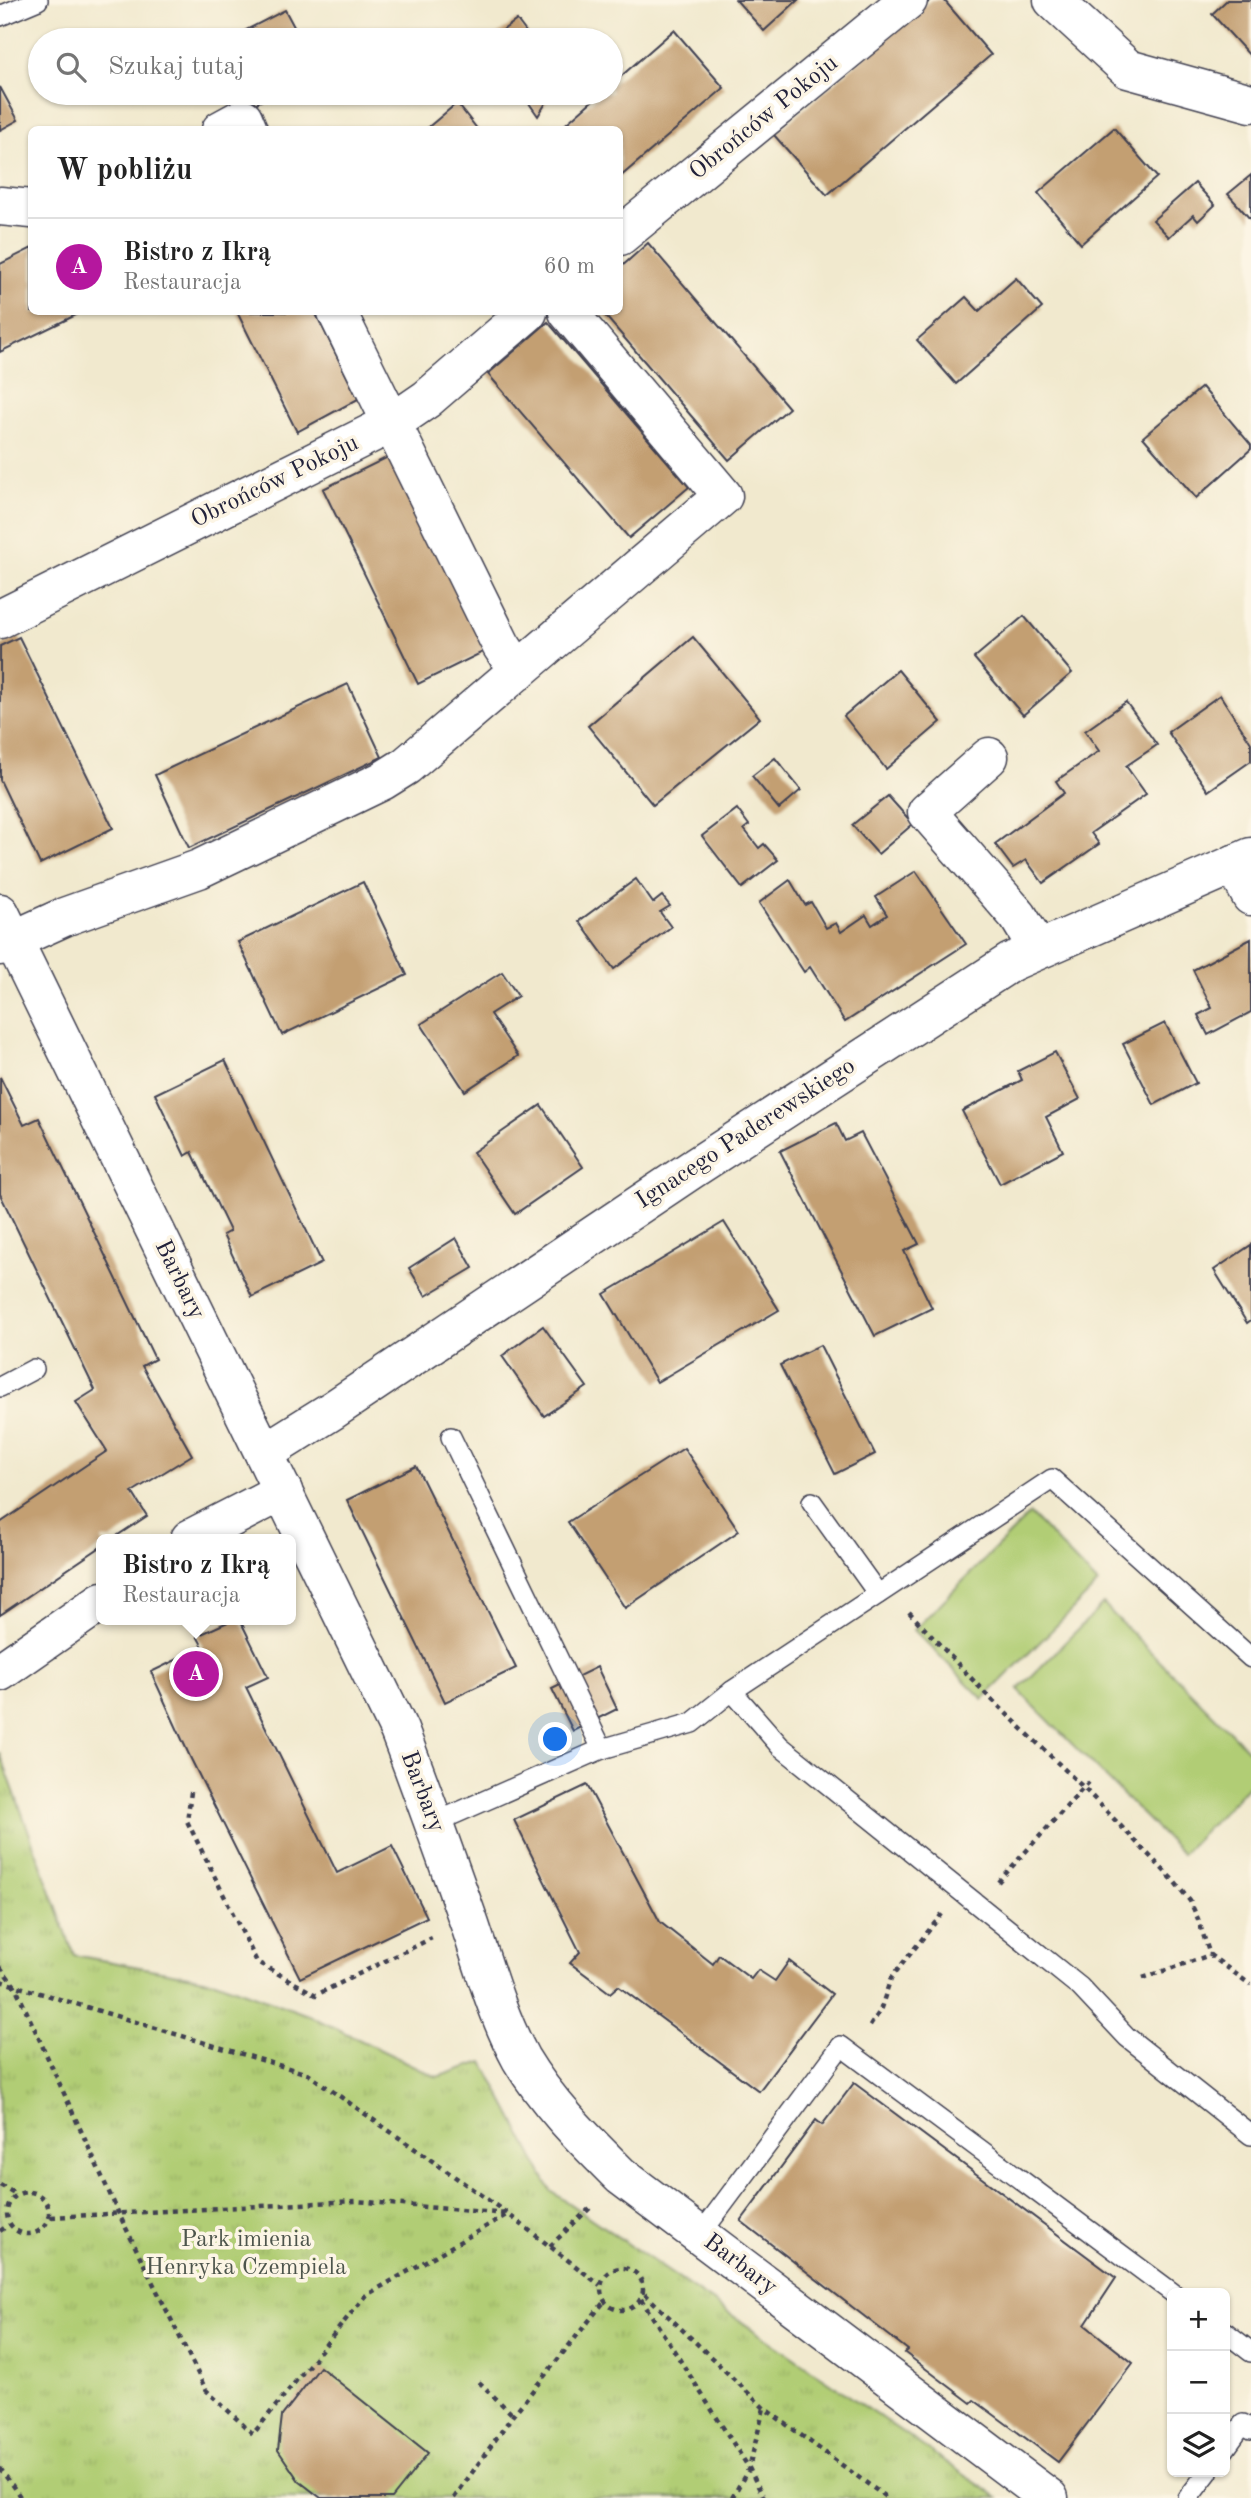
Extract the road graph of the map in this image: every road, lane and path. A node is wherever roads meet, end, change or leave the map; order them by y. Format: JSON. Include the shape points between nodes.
{"nodes":[{"id":1,"x":37,"y":0,"type":"edge"},
{"id":2,"x":908,"y":0,"type":"edge"},
{"id":3,"x":1054,"y":0,"type":"edge"},
{"id":4,"x":0,"y":16,"type":"edge"},
{"id":5,"x":1251,"y":103,"type":"edge"},
{"id":6,"x":228,"y":126,"type":"edge"},
{"id":7,"x":246,"y":126,"type":"edge"},
{"id":8,"x":0,"y":206,"type":"edge"},
{"id":9,"x":28,"y":209,"type":"edge"},
{"id":10,"x":623,"y":234,"type":"edge"},
{"id":11,"x":338,"y":315,"type":"edge"},
{"id":12,"x":525,"y":315,"type":"edge"},
{"id":13,"x":571,"y":315,"type":"edge"},
{"id":14,"x":392,"y":423,"type":"junction"},
{"id":15,"x":0,"y":618,"type":"edge"},
{"id":16,"x":518,"y":671,"type":"junction"},
{"id":17,"x":989,"y":757,"type":"dead end"},
{"id":18,"x":1245,"y":873,"type":"edge"},
{"id":19,"x":4,"y":933,"type":"edge"},
{"id":20,"x":1038,"y":948,"type":"junction"},
{"id":21,"x":34,"y":1369,"type":"dead end"},
{"id":22,"x":0,"y":1387,"type":"edge"},
{"id":23,"x":451,"y":1437,"type":"dead end"},
{"id":24,"x":264,"y":1453,"type":"junction"},
{"id":25,"x":283,"y":1490,"type":"junction"},
{"id":26,"x":812,"y":1502,"type":"dead end"},
{"id":27,"x":199,"y":1534,"type":"edge"},
{"id":28,"x":878,"y":1594,"type":"junction"},
{"id":29,"x":96,"y":1605,"type":"edge"},
{"id":30,"x":921,"y":1623,"type":"dead end"},
{"id":31,"x":1251,"y":1658,"type":"edge"},
{"id":32,"x":0,"y":1672,"type":"edge"},
{"id":33,"x":732,"y":1691,"type":"junction"},
{"id":34,"x":602,"y":1749,"type":"junction"},
{"id":35,"x":1089,"y":1782,"type":"dead end"},
{"id":36,"x":1084,"y":1788,"type":"junction"},
{"id":37,"x":191,"y":1792,"type":"dead end"},
{"id":38,"x":434,"y":1823,"type":"junction"},
{"id":39,"x":960,"y":1891,"type":"junction"},
{"id":40,"x":978,"y":1904,"type":"junction"},
{"id":41,"x":469,"y":1923,"type":"junction"},
{"id":42,"x":1210,"y":1955,"type":"junction"},
{"id":43,"x":0,"y":1967,"type":"edge"},
{"id":44,"x":1143,"y":1978,"type":"dead end"},
{"id":45,"x":0,"y":1981,"type":"edge"},
{"id":46,"x":1251,"y":1985,"type":"edge"},
{"id":47,"x":15,"y":1986,"type":"junction"},
{"id":48,"x":864,"y":2034,"type":"dead end"},
{"id":49,"x":1251,"y":2135,"type":"edge"},
{"id":50,"x":0,"y":2185,"type":"edge"},
{"id":51,"x":16,"y":2194,"type":"junction"},
{"id":52,"x":593,"y":2204,"type":"dead end"},
{"id":53,"x":120,"y":2214,"type":"junction"},
{"id":54,"x":508,"y":2214,"type":"junction"},
{"id":55,"x":51,"y":2217,"type":"junction"},
{"id":56,"x":9,"y":2225,"type":"junction"},
{"id":57,"x":0,"y":2231,"type":"edge"},
{"id":58,"x":701,"y":2235,"type":"junction"},
{"id":59,"x":550,"y":2246,"type":"junction"},
{"id":60,"x":600,"y":2285,"type":"junction"},
{"id":61,"x":1167,"y":2289,"type":"edge"},
{"id":62,"x":645,"y":2294,"type":"junction"},
{"id":63,"x":641,"y":2299,"type":"junction"},
{"id":64,"x":604,"y":2302,"type":"junction"},
{"id":65,"x":1230,"y":2336,"type":"edge"},
{"id":66,"x":1251,"y":2352,"type":"edge"},
{"id":67,"x":479,"y":2382,"type":"dead end"},
{"id":68,"x":764,"y":2408,"type":"junction"},
{"id":69,"x":513,"y":2415,"type":"junction"},
{"id":70,"x":1249,"y":2423,"type":"edge"},
{"id":71,"x":1230,"y":2444,"type":"edge"},
{"id":72,"x":0,"y":2468,"type":"edge"},
{"id":73,"x":749,"y":2468,"type":"junction"},
{"id":74,"x":1204,"y":2477,"type":"edge"},
{"id":75,"x":21,"y":2498,"type":"edge"},
{"id":76,"x":454,"y":2498,"type":"edge"},
{"id":77,"x":732,"y":2498,"type":"edge"},
{"id":78,"x":764,"y":2498,"type":"edge"},
{"id":79,"x":887,"y":2498,"type":"edge"},
{"id":80,"x":1049,"y":2498,"type":"edge"},
{"id":81,"x":1188,"y":2498,"type":"edge"}],
"edges":[{"from":1,"to":4,"type":"lane"},
{"from":2,"to":10,"type":"street","name":"Obrońców Pokoju"},
{"from":3,"to":5,"type":"street","via":[[1128,69]]},
{"from":6,"to":7,"type":"street","via":[[243,118]]},
{"from":8,"to":9,"type":"street"},
{"from":11,"to":14,"type":"street"},
{"from":12,"to":14,"type":"street","name":"Obrońców Pokoju","via":[[427,399]]},
{"from":13,"to":16,"type":"street","via":[[723,496]]},
{"from":14,"to":15,"type":"street","name":"Obrońców Pokoju"},
{"from":14,"to":16,"type":"street"},
{"from":16,"to":19,"type":"street","via":[[382,781],[199,869],[64,917]]},
{"from":17,"to":20,"type":"street","via":[[927,812],[1018,916]]},
{"from":18,"to":20,"type":"street","name":"Ignacego Paderewskiego"},
{"from":19,"to":24,"type":"street","name":"Barbary"},
{"from":20,"to":24,"type":"street","name":"Ignacego Paderewskiego","via":[[691,1170]]},
{"from":21,"to":22,"type":"lane"},
{"from":23,"to":34,"type":"lane"},
{"from":24,"to":25,"type":"street","name":"Barbary"},
{"from":25,"to":27,"type":"street"},
{"from":25,"to":38,"type":"street","name":"Barbary","via":[[399,1730]]},
{"from":26,"to":28,"type":"lane"},
{"from":28,"to":31,"type":"lane","via":[[1052,1479]]},
{"from":28,"to":33,"type":"lane"},
{"from":29,"to":32,"type":"street"},
{"from":30,"to":36,"type":"path","via":[[987,1695]]},
{"from":33,"to":34,"type":"lane","via":[[692,1723]]},
{"from":33,"to":39,"type":"lane","via":[[780,1746]]},
{"from":34,"to":38,"type":"lane"},
{"from":35,"to":36,"type":"path"},
{"from":36,"to":40,"type":"path"},
{"from":36,"to":42,"type":"path","via":[[1190,1901]]},
{"from":37,"to":41,"type":"path","via":[[187,1821],[257,1962],[316,1995]]},
{"from":38,"to":41,"type":"street","name":"Barbary"},
{"from":39,"to":40,"type":"lane"},
{"from":39,"to":48,"type":"path","via":[[891,1978],[880,2011]]},
{"from":40,"to":49,"type":"lane","via":[[1080,1987],[1127,2037]]},
{"from":41,"to":58,"type":"street","name":"Barbary","via":[[502,2021],[540,2089],[621,2176]]},
{"from":42,"to":44,"type":"path"},
{"from":42,"to":46,"type":"path"},
{"from":43,"to":47,"type":"path"},
{"from":45,"to":47,"type":"path"},
{"from":47,"to":53,"type":"path"},
{"from":47,"to":54,"type":"path","via":[[308,2074]]},
{"from":50,"to":51,"type":"path"},
{"from":51,"to":55,"type":"path","via":[[32,2191],[47,2200]]},
{"from":51,"to":56,"type":"path","via":[[6,2208]]},
{"from":52,"to":59,"type":"path"},
{"from":53,"to":54,"type":"path","via":[[356,2201]]},
{"from":53,"to":54,"type":"path","via":[[206,2390],[253,2434],[365,2296]]},
{"from":53,"to":55,"type":"path"},
{"from":54,"to":59,"type":"path"},
{"from":55,"to":56,"type":"path","via":[[40,2232],[23,2235]]},
{"from":56,"to":57,"type":"path"},
{"from":58,"to":61,"type":"lane","via":[[841,2046]]},
{"from":58,"to":80,"type":"street","name":"Barbary"},
{"from":59,"to":60,"type":"path"},
{"from":60,"to":62,"type":"path","via":[[610,2270],[627,2267],[641,2277]]},
{"from":60,"to":64,"type":"path"},
{"from":62,"to":63,"type":"path"},
{"from":62,"to":68,"type":"path"},
{"from":63,"to":64,"type":"path","via":[[635,2308],[618,2311]]},
{"from":63,"to":73,"type":"path"},
{"from":64,"to":69,"type":"path"},
{"from":65,"to":66,"type":"lane"},
{"from":67,"to":69,"type":"path"},
{"from":68,"to":73,"type":"path"},
{"from":68,"to":79,"type":"path"},
{"from":69,"to":76,"type":"path"},
{"from":70,"to":71,"type":"lane"},
{"from":72,"to":75,"type":"path"},
{"from":73,"to":77,"type":"path"},
{"from":73,"to":78,"type":"path"},
{"from":74,"to":81,"type":"lane"}]}
